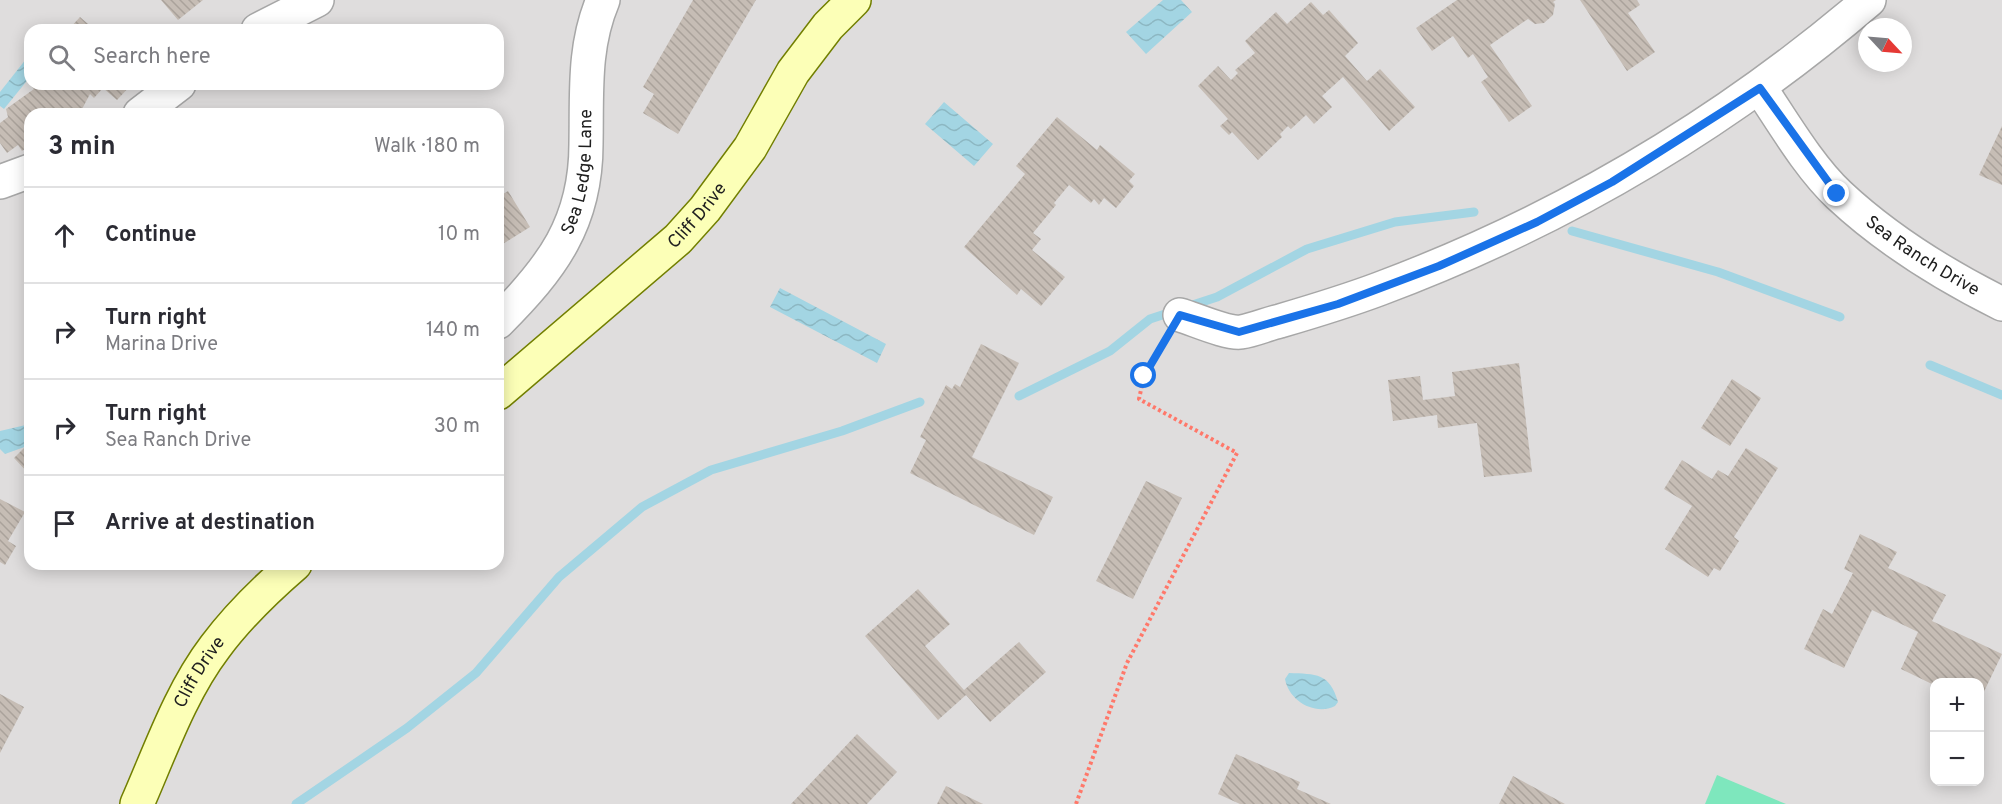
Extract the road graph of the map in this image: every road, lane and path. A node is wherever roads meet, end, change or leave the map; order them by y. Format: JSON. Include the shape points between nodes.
{"nodes":[{"id":1,"x":317,"y":0,"type":"edge"},
{"id":2,"x":603,"y":0,"type":"edge"},
{"id":3,"x":854,"y":0,"type":"edge"},
{"id":4,"x":1869,"y":0,"type":"edge"},
{"id":5,"x":270,"y":24,"type":"edge"},
{"id":6,"x":1760,"y":88,"type":"junction"},
{"id":7,"x":171,"y":90,"type":"edge"},
{"id":8,"x":148,"y":108,"type":"edge"},
{"id":9,"x":24,"y":173,"type":"edge"},
{"id":10,"x":0,"y":182,"type":"edge"},
{"id":11,"x":2002,"y":304,"type":"edge"},
{"id":12,"x":1180,"y":315,"type":"joint"},
{"id":13,"x":504,"y":316,"type":"edge"},
{"id":14,"x":504,"y":388,"type":"edge"},
{"id":15,"x":288,"y":570,"type":"edge"},
{"id":16,"x":137,"y":804,"type":"edge"},
{"id":17,"x":1076,"y":804,"type":"edge"}],
"edges":[{"from":1,"to":5,"type":"street"},
{"from":2,"to":13,"type":"street","name":"Sea Ledge Lane","via":[[589,44],[586,145],[578,209],[547,267]]},
{"from":3,"to":14,"type":"street","name":"Cliff Drive","via":[[828,26],[793,72],[750,148],[678,239]]},
{"from":4,"to":6,"type":"street"},
{"from":6,"to":11,"type":"street","name":"Sea Ranch Drive","via":[[1837,194],[1957,282]]},
{"from":6,"to":12,"type":"street","via":[[1612,182],[1537,222],[1439,266],[1338,304],[1239,332]]},
{"from":7,"to":8,"type":"street"},
{"from":9,"to":10,"type":"street"},
{"from":12,"to":17,"type":"path","via":[[1144,376],[1139,399],[1237,453],[1127,663]]},
{"from":15,"to":16,"type":"street","name":"Cliff Drive","via":[[250,604],[214,648],[185,697]]}]}
